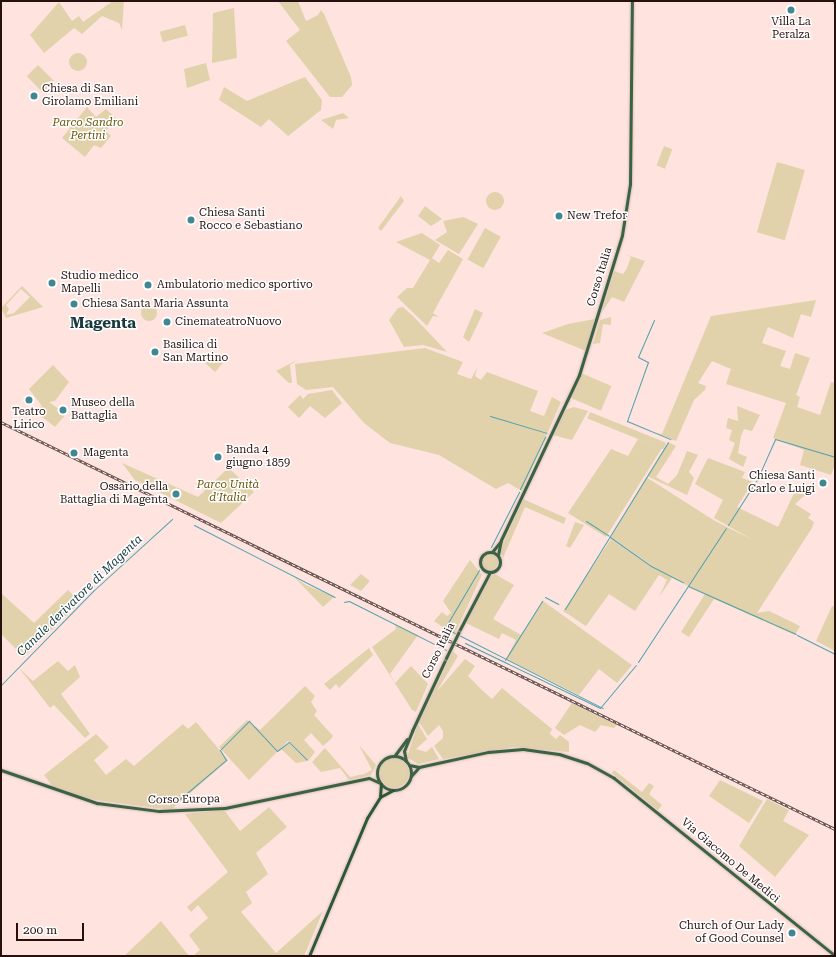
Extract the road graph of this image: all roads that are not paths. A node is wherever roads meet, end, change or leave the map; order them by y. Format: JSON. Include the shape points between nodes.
{"nodes":[{"id":1,"x":632,"y":1,"type":"edge"},
{"id":2,"x":502,"y":540,"type":"junction"},
{"id":3,"x":492,"y":552,"type":"junction"},
{"id":4,"x":498,"y":555,"type":"junction"},
{"id":5,"x":484,"y":570,"type":"junction"},
{"id":6,"x":490,"y":572,"type":"junction"},
{"id":7,"x":483,"y":580,"type":"junction"},
{"id":8,"x":412,"y":731,"type":"junction"},
{"id":9,"x":391,"y":756,"type":"junction"},
{"id":10,"x":406,"y":761,"type":"junction"},
{"id":11,"x":409,"y":765,"type":"junction"},
{"id":12,"x":419,"y":767,"type":"junction"},
{"id":13,"x":1,"y":770,"type":"edge"},
{"id":14,"x":377,"y":771,"type":"junction"},
{"id":15,"x":411,"y":776,"type":"junction"},
{"id":16,"x":369,"y":778,"type":"junction"},
{"id":17,"x":380,"y":783,"type":"junction"},
{"id":18,"x":393,"y":790,"type":"junction"},
{"id":19,"x":380,"y":798,"type":"junction"},
{"id":20,"x":309,"y":956,"type":"edge"},
{"id":21,"x":835,"y":956,"type":"edge"}],
"edges":[{"from":1,"to":2,"type":"main road","name":"Corso Italia","via":[[630,184],[622,236],[579,375]]},
{"from":2,"to":3,"type":"main road","name":"Corso Italia"},
{"from":2,"to":4,"type":"main road","name":"Corso Italia"},
{"from":3,"to":4,"type":"main road"},
{"from":3,"to":5,"type":"main road","via":[[481,557]]},
{"from":4,"to":6,"type":"main road","via":[[499,567]]},
{"from":5,"to":6,"type":"main road"},
{"from":5,"to":7,"type":"main road","name":"Corso Italia"},
{"from":6,"to":7,"type":"main road","name":"Corso Italia"},
{"from":7,"to":8,"type":"main road","name":"Corso Italia","bridge":true},
{"from":8,"to":9,"type":"main road","name":"Corso Europa","via":[[400,752]]},
{"from":8,"to":10,"type":"main road","via":[[404,751]]},
{"from":9,"to":10,"type":"main road"},
{"from":9,"to":14,"type":"main road","name":"Corso Europa","via":[[383,761]]},
{"from":10,"to":11,"type":"main road"},
{"from":11,"to":12,"type":"main road"},
{"from":11,"to":15,"type":"main road"},
{"from":12,"to":15,"type":"main road"},
{"from":12,"to":21,"type":"main road","name":"Via Giacomo De Medici","via":[[498,750],[538,750],[587,763],[614,778]]},
{"from":13,"to":16,"type":"main road","name":"Corso Europa","via":[[106,805],[127,808],[214,810]]},
{"from":14,"to":16,"type":"main road","name":"Corso Europa"},
{"from":14,"to":17,"type":"main road"},
{"from":15,"to":18,"type":"main road","via":[[403,788]]},
{"from":16,"to":17,"type":"main road"},
{"from":17,"to":18,"type":"main road"},
{"from":17,"to":19,"type":"highway"},
{"from":18,"to":19,"type":"highway"},
{"from":19,"to":20,"type":"highway","via":[[359,835]]}]}
